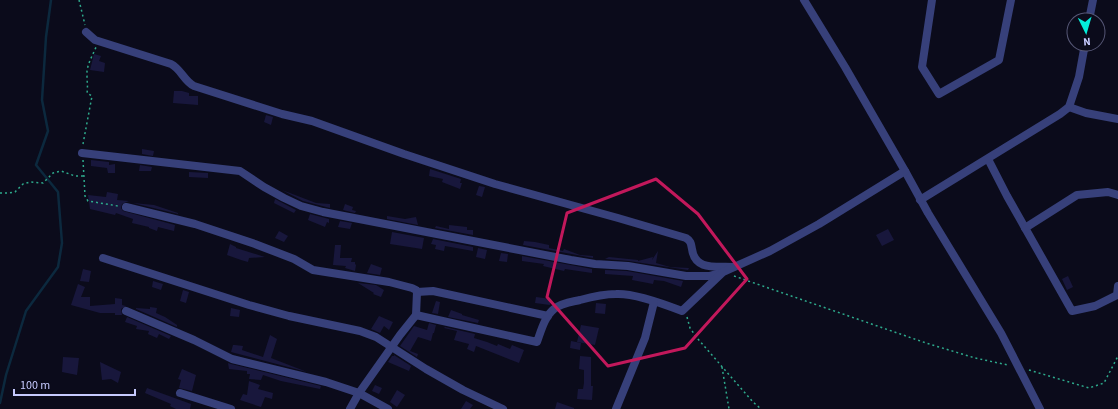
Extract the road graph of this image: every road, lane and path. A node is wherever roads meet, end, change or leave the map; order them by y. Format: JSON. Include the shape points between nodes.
{"nodes":[{"id":1,"x":79,"y":0,"type":"edge"},
{"id":2,"x":804,"y":0,"type":"edge"},
{"id":3,"x":932,"y":0,"type":"edge"},
{"id":4,"x":1011,"y":0,"type":"edge"},
{"id":5,"x":1093,"y":0,"type":"edge"},
{"id":6,"x":1091,"y":12,"type":"edge"},
{"id":7,"x":86,"y":32,"type":"joint"},
{"id":8,"x":95,"y":40,"type":"junction"},
{"id":9,"x":1084,"y":52,"type":"edge"},
{"id":10,"x":1069,"y":106,"type":"junction"},
{"id":11,"x":1118,"y":119,"type":"edge"},
{"id":12,"x":82,"y":153,"type":"junction"},
{"id":13,"x":988,"y":159,"type":"junction"},
{"id":14,"x":905,"y":171,"type":"junction"},
{"id":15,"x":84,"y":176,"type":"junction"},
{"id":16,"x":0,"y":193,"type":"edge"},
{"id":17,"x":1118,"y":195,"type":"edge"},
{"id":18,"x":920,"y":200,"type":"junction"},
{"id":19,"x":126,"y":207,"type":"joint"},
{"id":20,"x":1025,"y":228,"type":"junction"},
{"id":21,"x":104,"y":258,"type":"dead end"},
{"id":22,"x":733,"y":267,"type":"junction"},
{"id":23,"x":723,"y":272,"type":"junction"},
{"id":24,"x":1118,"y":286,"type":"edge"},
{"id":25,"x":418,"y":292,"type":"junction"},
{"id":26,"x":654,"y":302,"type":"junction"},
{"id":27,"x":126,"y":311,"type":"dead end"},
{"id":28,"x":682,"y":311,"type":"junction"},
{"id":29,"x":416,"y":315,"type":"junction"},
{"id":30,"x":548,"y":316,"type":"junction"},
{"id":31,"x":392,"y":346,"type":"junction"},
{"id":32,"x":1118,"y":356,"type":"edge"},
{"id":33,"x":722,"y":367,"type":"junction"},
{"id":34,"x":1019,"y":367,"type":"junction"},
{"id":35,"x":180,"y":393,"type":"dead end"},
{"id":36,"x":359,"y":393,"type":"junction"},
{"id":37,"x":232,"y":409,"type":"edge"},
{"id":38,"x":350,"y":409,"type":"edge"},
{"id":39,"x":388,"y":409,"type":"edge"},
{"id":40,"x":503,"y":409,"type":"edge"},
{"id":41,"x":616,"y":409,"type":"edge"},
{"id":42,"x":729,"y":409,"type":"edge"},
{"id":43,"x":761,"y":409,"type":"edge"},
{"id":44,"x":1040,"y":409,"type":"edge"}],
"edges":[{"from":1,"to":7,"type":"path"},
{"from":2,"to":14,"type":"street"},
{"from":3,"to":4,"type":"street","via":[[922,67],[939,94],[999,60]]},
{"from":5,"to":6,"type":"street"},
{"from":7,"to":8,"type":"street"},
{"from":8,"to":12,"type":"path","via":[[96,45],[87,70],[87,93],[92,96]]},
{"from":8,"to":22,"type":"street","via":[[172,64],[189,83],[202,89],[312,121],[495,184],[686,238],[691,244],[695,260],[700,264]]},
{"from":9,"to":10,"type":"street","via":[[1079,77]]},
{"from":10,"to":11,"type":"street","via":[[1086,113]]},
{"from":10,"to":13,"type":"street"},
{"from":12,"to":15,"type":"path"},
{"from":12,"to":23,"type":"street","via":[[240,171],[284,198],[323,212],[571,260],[686,276],[709,276]]},
{"from":13,"to":18,"type":"street"},
{"from":13,"to":20,"type":"street"},
{"from":14,"to":18,"type":"street"},
{"from":14,"to":22,"type":"street","via":[[819,224],[770,251]]},
{"from":15,"to":16,"type":"path","via":[[61,171],[53,173],[43,183],[30,182],[23,184],[15,192]]},
{"from":15,"to":19,"type":"path","via":[[85,196],[88,201]]},
{"from":17,"to":20,"type":"street","via":[[1108,192],[1077,196]]},
{"from":18,"to":34,"type":"street","via":[[976,290]]},
{"from":19,"to":25,"type":"street","via":[[195,224],[255,244],[294,259],[313,270],[389,282]]},
{"from":20,"to":24,"type":"street","via":[[1072,310],[1095,306],[1117,295]]},
{"from":21,"to":31,"type":"street","via":[[256,307],[360,332]]},
{"from":22,"to":23,"type":"street"},
{"from":23,"to":28,"type":"street"},
{"from":23,"to":34,"type":"path","via":[[926,343],[975,358]]},
{"from":25,"to":29,"type":"street"},
{"from":25,"to":30,"type":"street","via":[[433,291]]},
{"from":26,"to":28,"type":"street"},
{"from":26,"to":30,"type":"street","via":[[636,296],[616,294],[569,302],[552,310]]},
{"from":26,"to":41,"type":"street","via":[[645,338]]},
{"from":27,"to":36,"type":"street","via":[[232,359],[326,382]]},
{"from":28,"to":33,"type":"path","via":[[696,338]]},
{"from":29,"to":30,"type":"street","via":[[537,342]]},
{"from":29,"to":31,"type":"street"},
{"from":31,"to":36,"type":"street"},
{"from":31,"to":40,"type":"street","via":[[432,373]]},
{"from":32,"to":34,"type":"path","via":[[1104,383],[1088,388]]},
{"from":33,"to":42,"type":"path"},
{"from":33,"to":43,"type":"path"},
{"from":34,"to":44,"type":"street"},
{"from":35,"to":37,"type":"street"},
{"from":36,"to":38,"type":"street"},
{"from":36,"to":39,"type":"street"}]}
